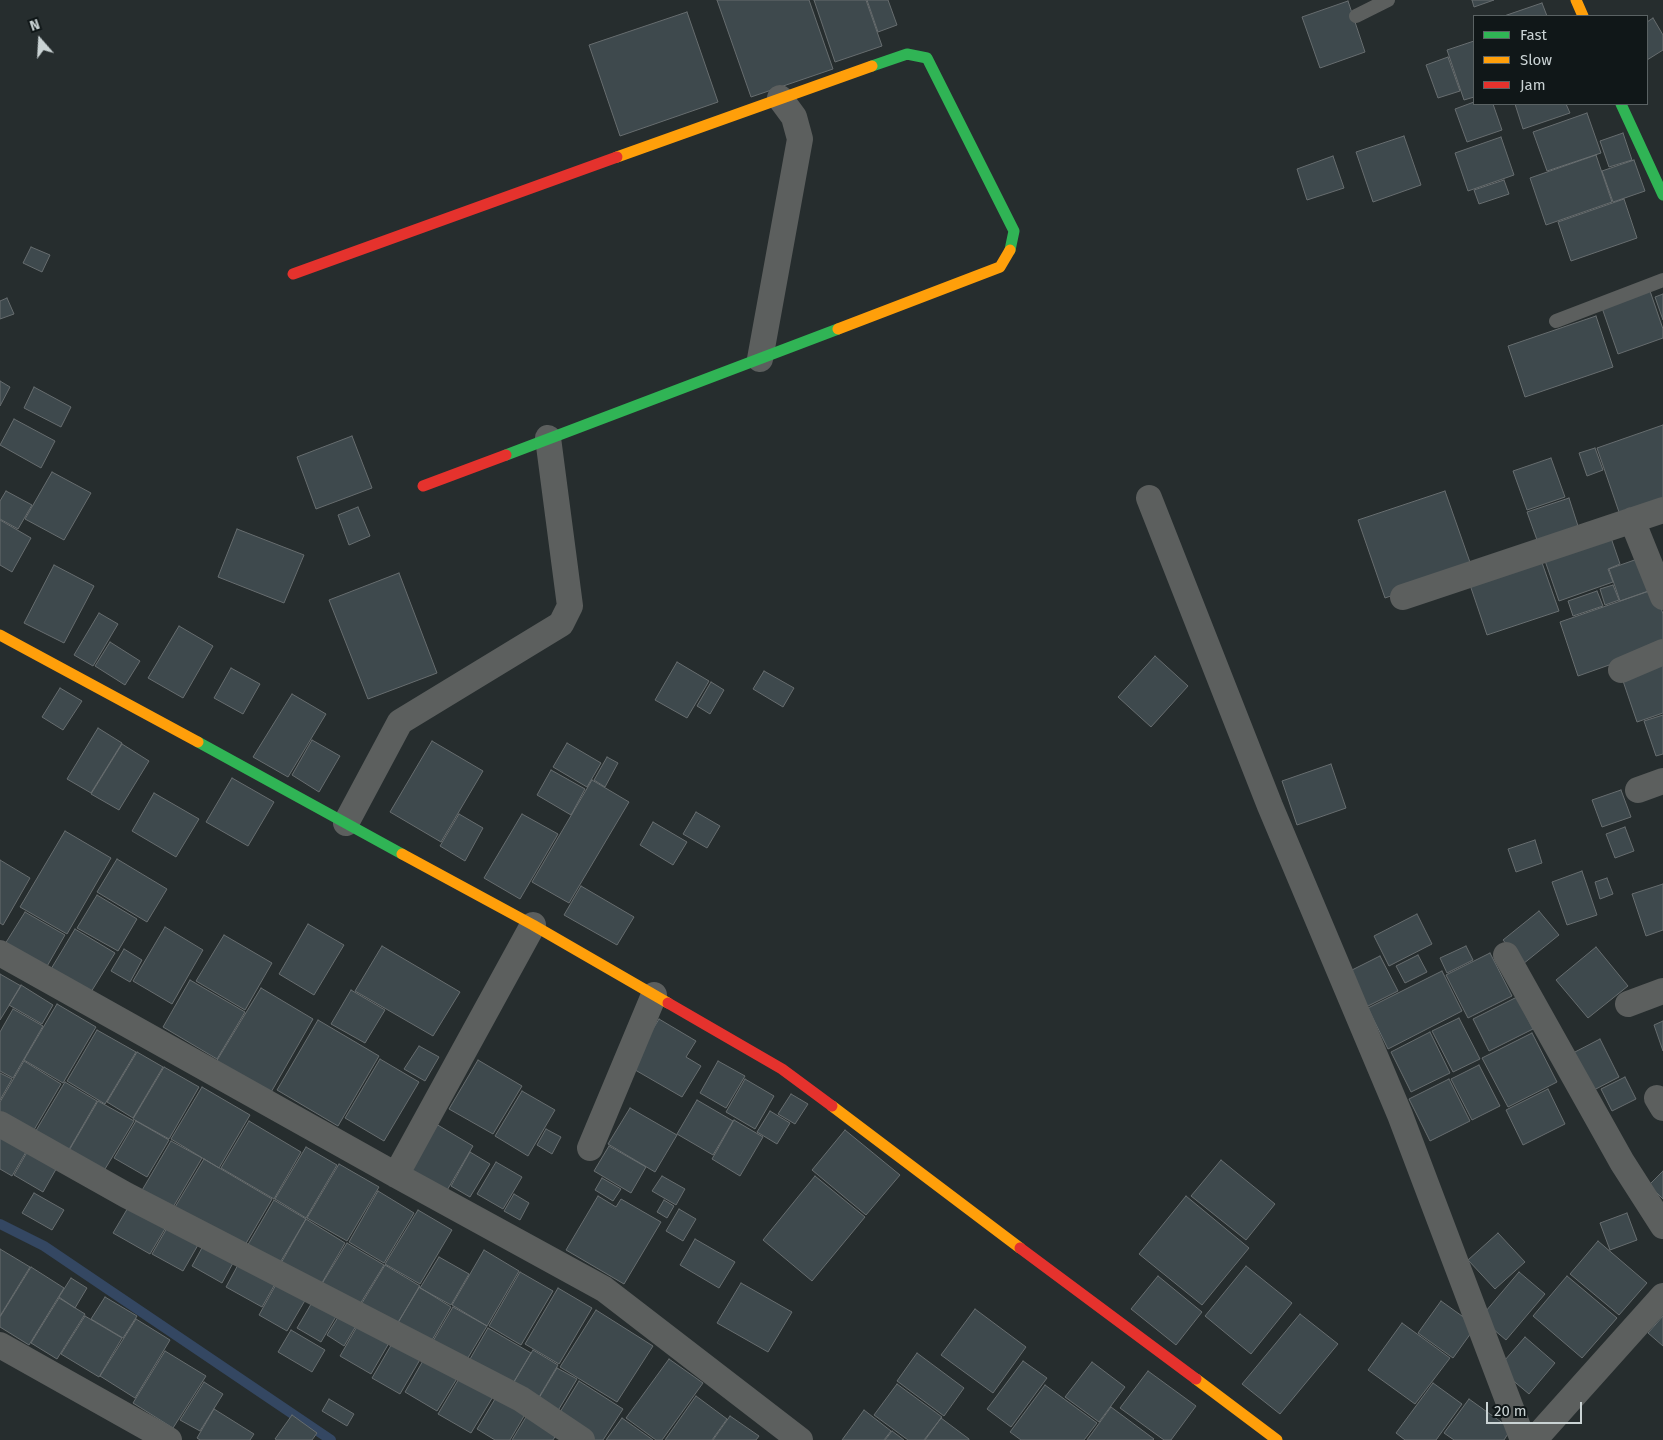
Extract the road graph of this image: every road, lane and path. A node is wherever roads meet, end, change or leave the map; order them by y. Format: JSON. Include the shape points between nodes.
{"nodes":[{"id":1,"x":1388,"y":0,"type":"edge"},
{"id":2,"x":1576,"y":0,"type":"edge"},
{"id":3,"x":1583,"y":15,"type":"edge"},
{"id":4,"x":1356,"y":16,"type":"dead end"},
{"id":5,"x":780,"y":98,"type":"junction"},
{"id":6,"x":1621,"y":105,"type":"edge"},
{"id":7,"x":1663,"y":195,"type":"edge"},
{"id":8,"x":293,"y":274,"type":"dead end"},
{"id":9,"x":1663,"y":280,"type":"edge"},
{"id":10,"x":1556,"y":321,"type":"dead end"},
{"id":11,"x":760,"y":359,"type":"junction"},
{"id":12,"x":548,"y":438,"type":"junction"},
{"id":13,"x":422,"y":486,"type":"dead end"},
{"id":14,"x":1149,"y":498,"type":"dead end"},
{"id":15,"x":1663,"y":510,"type":"edge"},
{"id":16,"x":1632,"y":520,"type":"junction"},
{"id":17,"x":1403,"y":596,"type":"dead end"},
{"id":18,"x":1663,"y":597,"type":"edge"},
{"id":19,"x":0,"y":634,"type":"edge"},
{"id":20,"x":1663,"y":652,"type":"edge"},
{"id":21,"x":1621,"y":670,"type":"dead end"},
{"id":22,"x":1663,"y":781,"type":"edge"},
{"id":23,"x":1638,"y":790,"type":"dead end"},
{"id":24,"x":346,"y":823,"type":"junction"},
{"id":25,"x":533,"y":925,"type":"junction"},
{"id":26,"x":0,"y":953,"type":"edge"},
{"id":27,"x":1506,"y":955,"type":"dead end"},
{"id":28,"x":1663,"y":991,"type":"edge"},
{"id":29,"x":654,"y":995,"type":"junction"},
{"id":30,"x":1628,"y":1004,"type":"dead end"},
{"id":31,"x":0,"y":1124,"type":"edge"},
{"id":32,"x":590,"y":1148,"type":"dead end"},
{"id":33,"x":396,"y":1175,"type":"junction"},
{"id":34,"x":1663,"y":1226,"type":"edge"},
{"id":35,"x":1663,"y":1296,"type":"edge"},
{"id":36,"x":0,"y":1345,"type":"edge"},
{"id":37,"x":169,"y":1440,"type":"edge"},
{"id":38,"x":582,"y":1440,"type":"edge"},
{"id":39,"x":800,"y":1440,"type":"edge"},
{"id":40,"x":1277,"y":1440,"type":"edge"},
{"id":41,"x":1523,"y":1440,"type":"edge"},
{"id":42,"x":1534,"y":1440,"type":"edge"}],
"edges":[{"from":1,"to":4,"type":"lane"},
{"from":2,"to":3,"type":"street"},
{"from":5,"to":8,"type":"street"},
{"from":5,"to":11,"type":"street","via":[[794,117],[800,139]]},
{"from":5,"to":11,"type":"street","via":[[907,54],[927,58],[1014,231],[1010,251],[1000,267]]},
{"from":6,"to":7,"type":"street"},
{"from":9,"to":10,"type":"lane"},
{"from":11,"to":12,"type":"street"},
{"from":12,"to":13,"type":"street"},
{"from":12,"to":24,"type":"street","via":[[570,606],[561,624],[400,722]]},
{"from":14,"to":41,"type":"street","via":[[1270,806],[1400,1115]]},
{"from":15,"to":16,"type":"street"},
{"from":16,"to":17,"type":"street"},
{"from":16,"to":18,"type":"street"},
{"from":19,"to":24,"type":"street"},
{"from":20,"to":21,"type":"street"},
{"from":22,"to":23,"type":"street"},
{"from":24,"to":25,"type":"street"},
{"from":25,"to":29,"type":"street"},
{"from":25,"to":33,"type":"street"},
{"from":26,"to":33,"type":"street"},
{"from":27,"to":34,"type":"street","via":[[1622,1162]]},
{"from":28,"to":30,"type":"street"},
{"from":29,"to":32,"type":"street"},
{"from":29,"to":40,"type":"street","via":[[782,1068]]},
{"from":31,"to":38,"type":"street","via":[[126,1194],[521,1399]]},
{"from":33,"to":39,"type":"street","via":[[604,1289]]},
{"from":35,"to":42,"type":"street"},
{"from":36,"to":37,"type":"street"}]}
